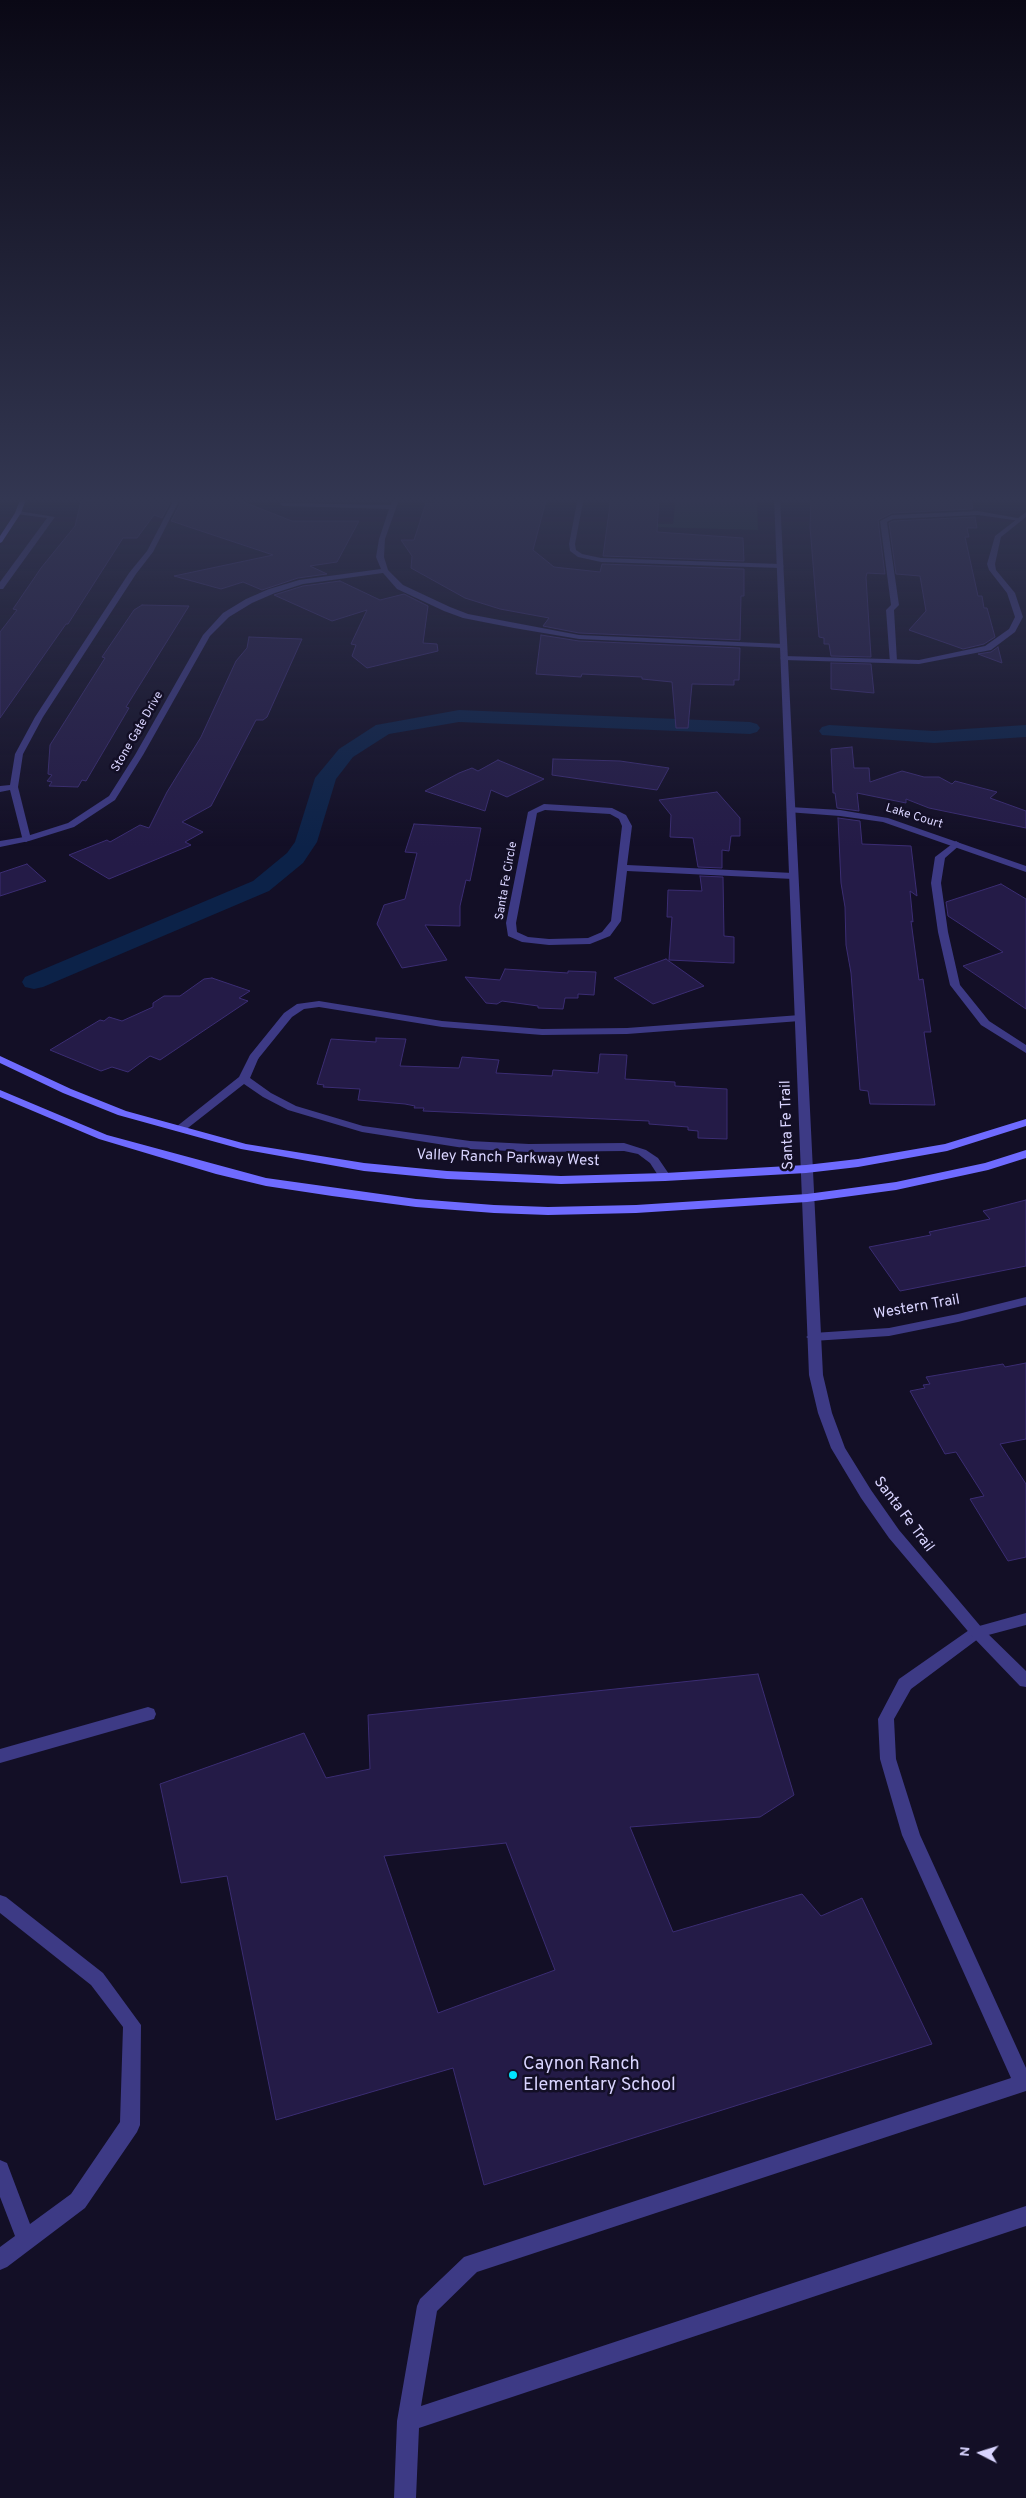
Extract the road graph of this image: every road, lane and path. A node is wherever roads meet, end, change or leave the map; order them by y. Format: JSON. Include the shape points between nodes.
{"nodes":[{"id":1,"x":107,"y":614,"type":"edge"},
{"id":2,"x":228,"y":614,"type":"edge"},
{"id":3,"x":465,"y":614,"type":"edge"},
{"id":4,"x":782,"y":614,"type":"edge"},
{"id":5,"x":890,"y":614,"type":"edge"},
{"id":6,"x":1018,"y":614,"type":"edge"},
{"id":7,"x":783,"y":646,"type":"junction"},
{"id":8,"x":784,"y":658,"type":"junction"},
{"id":9,"x":893,"y":661,"type":"junction"},
{"id":10,"x":0,"y":788,"type":"edge"},
{"id":11,"x":14,"y":788,"type":"junction"},
{"id":12,"x":790,"y":810,"type":"junction"},
{"id":13,"x":26,"y":839,"type":"junction"},
{"id":14,"x":0,"y":844,"type":"edge"},
{"id":15,"x":956,"y":844,"type":"junction"},
{"id":16,"x":622,"y":868,"type":"junction"},
{"id":17,"x":1026,"y":869,"type":"edge"},
{"id":18,"x":793,"y":876,"type":"junction"},
{"id":19,"x":800,"y":1018,"type":"junction"},
{"id":20,"x":1026,"y":1050,"type":"edge"},
{"id":21,"x":0,"y":1059,"type":"edge"},
{"id":22,"x":244,"y":1079,"type":"junction"},
{"id":23,"x":0,"y":1093,"type":"edge"},
{"id":24,"x":1026,"y":1122,"type":"edge"},
{"id":25,"x":180,"y":1129,"type":"junction"},
{"id":26,"x":1026,"y":1154,"type":"edge"},
{"id":27,"x":806,"y":1168,"type":"junction"},
{"id":28,"x":665,"y":1177,"type":"junction"},
{"id":29,"x":807,"y":1198,"type":"junction"},
{"id":30,"x":1026,"y":1300,"type":"edge"},
{"id":31,"x":813,"y":1337,"type":"junction"},
{"id":32,"x":1026,"y":1619,"type":"edge"},
{"id":33,"x":977,"y":1632,"type":"junction"},
{"id":34,"x":1026,"y":1681,"type":"edge"},
{"id":35,"x":148,"y":1714,"type":"dead end"},
{"id":36,"x":0,"y":1756,"type":"edge"},
{"id":37,"x":0,"y":1903,"type":"edge"},
{"id":38,"x":1024,"y":2082,"type":"edge"},
{"id":39,"x":0,"y":2170,"type":"edge"},
{"id":40,"x":1026,"y":2216,"type":"edge"},
{"id":41,"x":26,"y":2240,"type":"junction"},
{"id":42,"x":0,"y":2260,"type":"edge"},
{"id":43,"x":408,"y":2422,"type":"junction"},
{"id":44,"x":405,"y":2498,"type":"edge"}],
"edges":[{"from":1,"to":11,"type":"street","via":[[39,717],[19,754]]},
{"from":2,"to":13,"type":"street","name":"Stone Gate Drive","via":[[206,635],[112,798],[71,825]]},
{"from":3,"to":7,"type":"street","via":[[579,637]]},
{"from":4,"to":7,"type":"street","name":"Santa Fe Trail"},
{"from":5,"to":9,"type":"street"},
{"from":6,"to":9,"type":"street","via":[[1012,630],[988,648],[919,662]]},
{"from":7,"to":8,"type":"street","name":"Santa Fe Trail"},
{"from":8,"to":9,"type":"street"},
{"from":8,"to":12,"type":"street","name":"Santa Fe Trail"},
{"from":10,"to":11,"type":"street"},
{"from":11,"to":13,"type":"street"},
{"from":12,"to":15,"type":"street","name":"Lake Court","via":[[885,820]]},
{"from":12,"to":18,"type":"street","name":"Santa Fe Trail"},
{"from":13,"to":14,"type":"street","name":"Stone Gate Drive"},
{"from":15,"to":17,"type":"street","name":"Lake Court"},
{"from":15,"to":20,"type":"street","via":[[940,857],[936,883],[955,985],[985,1022]]},
{"from":16,"to":16,"type":"street","name":"Santa Fe Circle","via":[[627,826],[624,817],[612,811],[537,809],[521,870],[511,922],[512,934],[526,940],[549,942],[590,941],[606,934],[616,920]]},
{"from":16,"to":18,"type":"street"},
{"from":18,"to":19,"type":"street","name":"Santa Fe Trail"},
{"from":19,"to":22,"type":"street","via":[[627,1031],[542,1032],[442,1024],[319,1004],[301,1006],[288,1015],[254,1057]]},
{"from":19,"to":27,"type":"street","name":"Santa Fe Trail"},
{"from":21,"to":25,"type":"main road","name":"Valley Ranch Parkway West","via":[[122,1113]]},
{"from":22,"to":25,"type":"street"},
{"from":22,"to":28,"type":"street","via":[[292,1108],[362,1129],[470,1145],[624,1147],[642,1152],[654,1161]]},
{"from":23,"to":29,"type":"main road","via":[[103,1137],[146,1151],[266,1182],[341,1193],[426,1204],[548,1211],[683,1207]]},
{"from":24,"to":27,"type":"main road","name":"Valley Ranch Parkway West","via":[[947,1147],[858,1163]]},
{"from":25,"to":28,"type":"main road","name":"Valley Ranch Parkway West","via":[[245,1147],[364,1167],[560,1180]]},
{"from":26,"to":29,"type":"main road","via":[[988,1166],[896,1186]]},
{"from":27,"to":28,"type":"main road","name":"Valley Ranch Parkway West"},
{"from":27,"to":29,"type":"street","name":"Santa Fe Trail"},
{"from":29,"to":31,"type":"street","name":"Santa Fe Trail"},
{"from":30,"to":31,"type":"street","name":"Western Trail","via":[[890,1332]]},
{"from":31,"to":33,"type":"street","name":"Santa Fe Trail","via":[[816,1375],[825,1414],[838,1448],[894,1534]]},
{"from":32,"to":33,"type":"street"},
{"from":33,"to":34,"type":"street","name":"Santa Fe Trail"},
{"from":33,"to":38,"type":"street","via":[[905,1684],[886,1719],[888,1759],[911,1835]]},
{"from":35,"to":36,"type":"street"},
{"from":37,"to":41,"type":"street","via":[[97,1979],[132,2025],[130,2125],[78,2201]]},
{"from":38,"to":43,"type":"street","via":[[471,2264],[428,2306]]},
{"from":39,"to":41,"type":"street"},
{"from":40,"to":43,"type":"street"},
{"from":41,"to":42,"type":"street"},
{"from":43,"to":44,"type":"street"}]}
